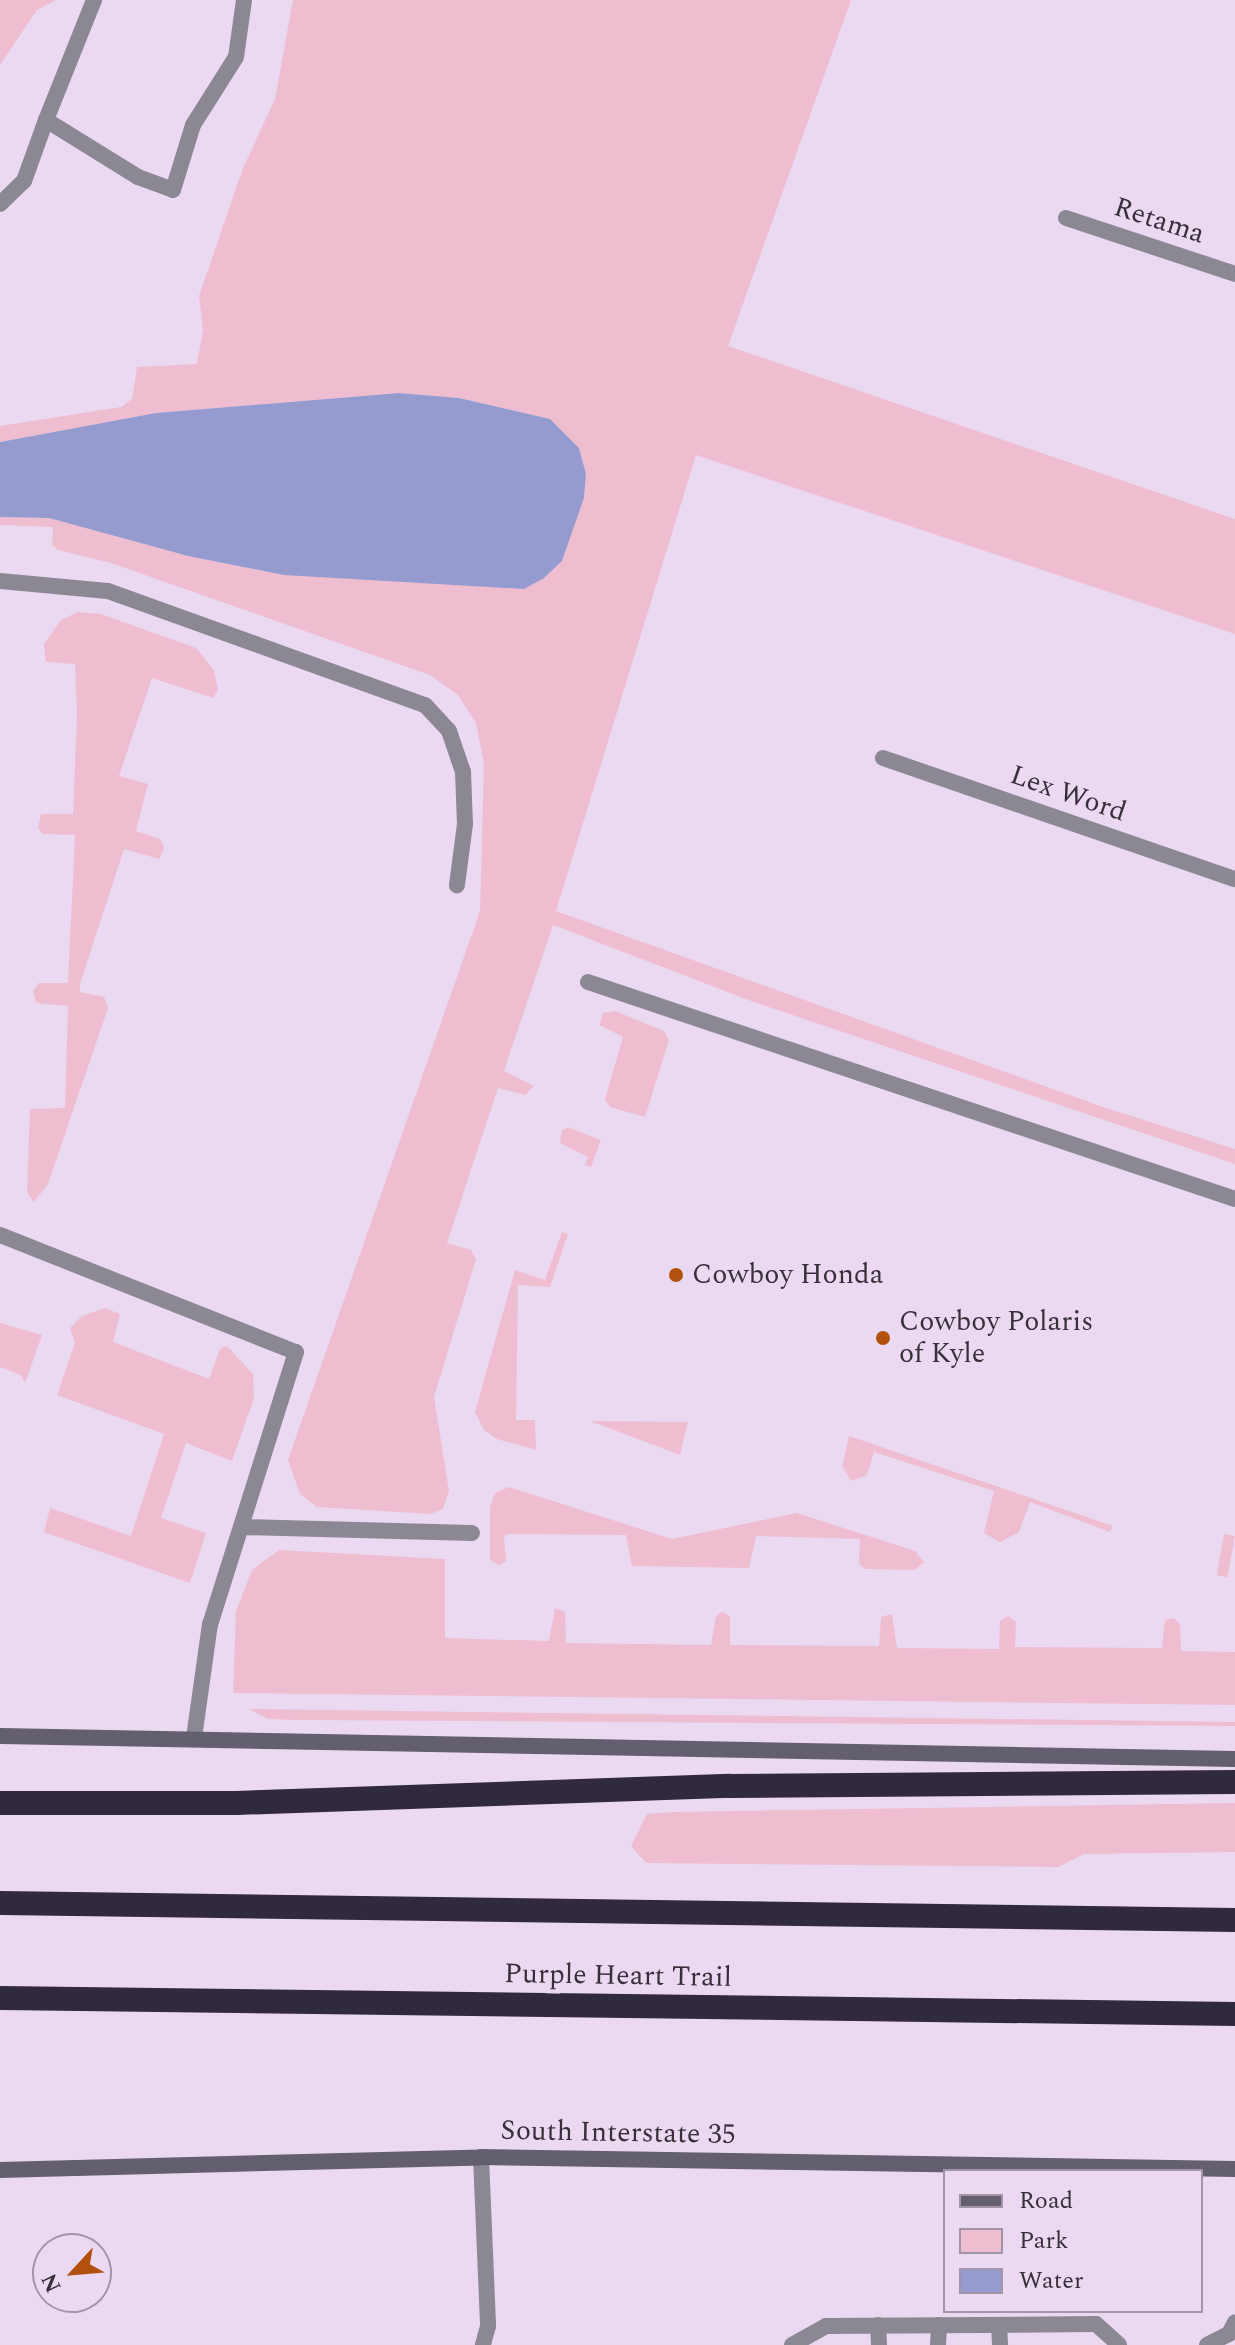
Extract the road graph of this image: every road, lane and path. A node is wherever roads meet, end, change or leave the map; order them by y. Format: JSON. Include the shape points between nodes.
{"nodes":[{"id":1,"x":94,"y":0,"type":"edge"},
{"id":2,"x":244,"y":0,"type":"edge"},
{"id":3,"x":46,"y":120,"type":"junction"},
{"id":4,"x":0,"y":204,"type":"edge"},
{"id":5,"x":1066,"y":218,"type":"dead end"},
{"id":6,"x":1235,"y":274,"type":"edge"},
{"id":7,"x":0,"y":581,"type":"edge"},
{"id":8,"x":883,"y":758,"type":"dead end"},
{"id":9,"x":1235,"y":879,"type":"edge"},
{"id":10,"x":457,"y":885,"type":"dead end"},
{"id":11,"x":588,"y":982,"type":"dead end"},
{"id":12,"x":1235,"y":1199,"type":"edge"},
{"id":13,"x":0,"y":1235,"type":"edge"},
{"id":14,"x":241,"y":1527,"type":"junction"},
{"id":15,"x":472,"y":1533,"type":"dead end"},
{"id":16,"x":0,"y":1736,"type":"edge"},
{"id":17,"x":194,"y":1738,"type":"junction"},
{"id":18,"x":1235,"y":1759,"type":"edge"},
{"id":19,"x":1235,"y":1782,"type":"edge"},
{"id":20,"x":0,"y":1803,"type":"edge"},
{"id":21,"x":0,"y":1903,"type":"edge"},
{"id":22,"x":1235,"y":1920,"type":"edge"},
{"id":23,"x":0,"y":1998,"type":"edge"},
{"id":24,"x":1235,"y":2014,"type":"edge"},
{"id":25,"x":481,"y":2157,"type":"junction"},
{"id":26,"x":1235,"y":2169,"type":"edge"},
{"id":27,"x":0,"y":2170,"type":"edge"},
{"id":28,"x":1235,"y":2322,"type":"edge"},
{"id":29,"x":878,"y":2325,"type":"junction"},
{"id":30,"x":939,"y":2325,"type":"junction"},
{"id":31,"x":999,"y":2325,"type":"junction"},
{"id":32,"x":483,"y":2345,"type":"edge"},
{"id":33,"x":792,"y":2345,"type":"edge"},
{"id":34,"x":879,"y":2345,"type":"edge"},
{"id":35,"x":938,"y":2345,"type":"edge"},
{"id":36,"x":1000,"y":2345,"type":"edge"},
{"id":37,"x":1119,"y":2345,"type":"edge"},
{"id":38,"x":1207,"y":2345,"type":"edge"}],
"edges":[{"from":1,"to":3,"type":"street"},
{"from":2,"to":3,"type":"street","via":[[236,57],[193,125],[173,190],[138,177]]},
{"from":3,"to":4,"type":"street","via":[[24,181]]},
{"from":5,"to":6,"type":"street","name":"Retama"},
{"from":7,"to":10,"type":"street","via":[[108,591],[425,705],[449,731],[463,772],[465,824]]},
{"from":8,"to":9,"type":"street","name":"Lex Word"},
{"from":11,"to":12,"type":"street"},
{"from":13,"to":14,"type":"street","via":[[296,1352]]},
{"from":14,"to":15,"type":"street"},
{"from":14,"to":17,"type":"street","via":[[210,1624]]},
{"from":16,"to":17,"type":"main road"},
{"from":17,"to":18,"type":"main road","via":[[514,1749]]},
{"from":19,"to":20,"type":"highway","via":[[730,1786],[236,1803]]},
{"from":21,"to":22,"type":"highway"},
{"from":23,"to":24,"type":"highway","name":"Purple Heart Trail"},
{"from":25,"to":26,"type":"main road","name":"South Interstate 35"},
{"from":25,"to":27,"type":"main road","name":"South Interstate 35"},
{"from":25,"to":32,"type":"street","via":[[488,2326]]},
{"from":28,"to":38,"type":"street","via":[[1229,2334]]},
{"from":29,"to":30,"type":"street"},
{"from":29,"to":33,"type":"street","via":[[826,2326]]},
{"from":29,"to":34,"type":"street"},
{"from":30,"to":31,"type":"street"},
{"from":30,"to":35,"type":"street"},
{"from":31,"to":36,"type":"street"},
{"from":31,"to":37,"type":"street","via":[[1096,2324]]}]}
